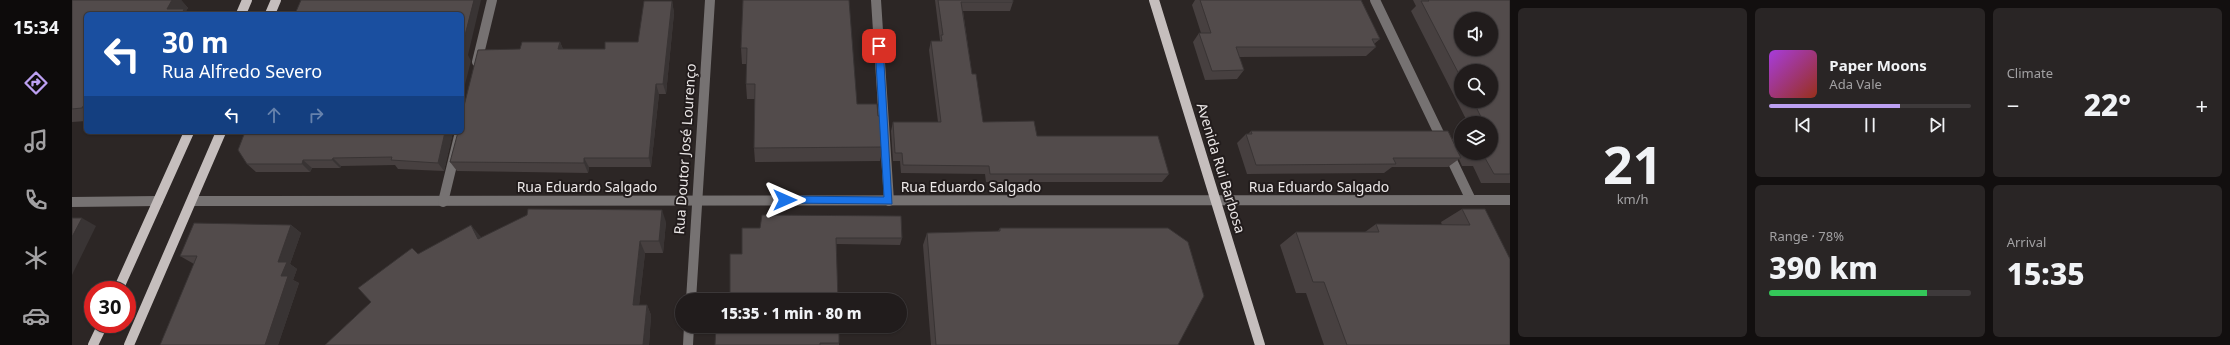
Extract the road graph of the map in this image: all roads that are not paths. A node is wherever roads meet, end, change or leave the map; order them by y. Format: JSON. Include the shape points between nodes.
{"nodes":[{"id":1,"x":247,"y":0,"type":"edge"},
{"id":2,"x":276,"y":0,"type":"edge"},
{"id":3,"x":492,"y":0,"type":"edge"},
{"id":4,"x":710,"y":0,"type":"edge"},
{"id":5,"x":876,"y":0,"type":"edge"},
{"id":6,"x":1154,"y":0,"type":"edge"},
{"id":7,"x":1375,"y":0,"type":"edge"},
{"id":8,"x":242,"y":12,"type":"edge"},
{"id":9,"x":271,"y":12,"type":"edge"},
{"id":10,"x":475,"y":69,"type":"edge"},
{"id":11,"x":188,"y":134,"type":"edge"},
{"id":12,"x":220,"y":134,"type":"edge"},
{"id":13,"x":460,"y":134,"type":"edge"},
{"id":14,"x":697,"y":200,"type":"junction"},
{"id":15,"x":1471,"y":200,"type":"junction"},
{"id":16,"x":1510,"y":200,"type":"edge"},
{"id":17,"x":158,"y":201,"type":"junction"},
{"id":18,"x":192,"y":201,"type":"junction"},
{"id":19,"x":889,"y":201,"type":"junction"},
{"id":20,"x":72,"y":202,"type":"edge"},
{"id":21,"x":443,"y":202,"type":"junction"},
{"id":22,"x":1217,"y":202,"type":"junction"},
{"id":23,"x":122,"y":281,"type":"edge"},
{"id":24,"x":691,"y":293,"type":"edge"},
{"id":25,"x":99,"y":333,"type":"edge"},
{"id":26,"x":689,"y":333,"type":"edge"},
{"id":27,"x":93,"y":345,"type":"edge"},
{"id":28,"x":129,"y":345,"type":"edge"},
{"id":29,"x":688,"y":345,"type":"edge"},
{"id":30,"x":1260,"y":345,"type":"edge"}],
"edges":[{"from":1,"to":8,"type":"main road"},
{"from":2,"to":9,"type":"main road"},
{"from":3,"to":10,"type":"street"},
{"from":4,"to":14,"type":"street","name":"Rua Doutor José Lourenço"},
{"from":5,"to":19,"type":"street"},
{"from":6,"to":22,"type":"main road","name":"Avenida Rui Barbosa"},
{"from":7,"to":15,"type":"street"},
{"from":11,"to":17,"type":"main road"},
{"from":12,"to":18,"type":"main road"},
{"from":13,"to":21,"type":"street"},
{"from":14,"to":19,"type":"street","name":"Rua Eduardo Salgado"},
{"from":14,"to":21,"type":"street","name":"Rua Eduardo Salgado"},
{"from":14,"to":24,"type":"street","name":"Rua Doutor José Lourenço"},
{"from":15,"to":16,"type":"street","name":"Rua Eduardo Salgado"},
{"from":15,"to":22,"type":"street","name":"Rua Eduardo Salgado"},
{"from":17,"to":20,"type":"street"},
{"from":17,"to":23,"type":"main road"},
{"from":18,"to":21,"type":"street","name":"Rua Eduardo Salgado"},
{"from":18,"to":28,"type":"main road"},
{"from":19,"to":22,"type":"street","name":"Rua Eduardo Salgado"},
{"from":22,"to":30,"type":"main road","name":"Avenida Rui Barbosa"},
{"from":25,"to":27,"type":"main road"},
{"from":26,"to":29,"type":"street"}]}
